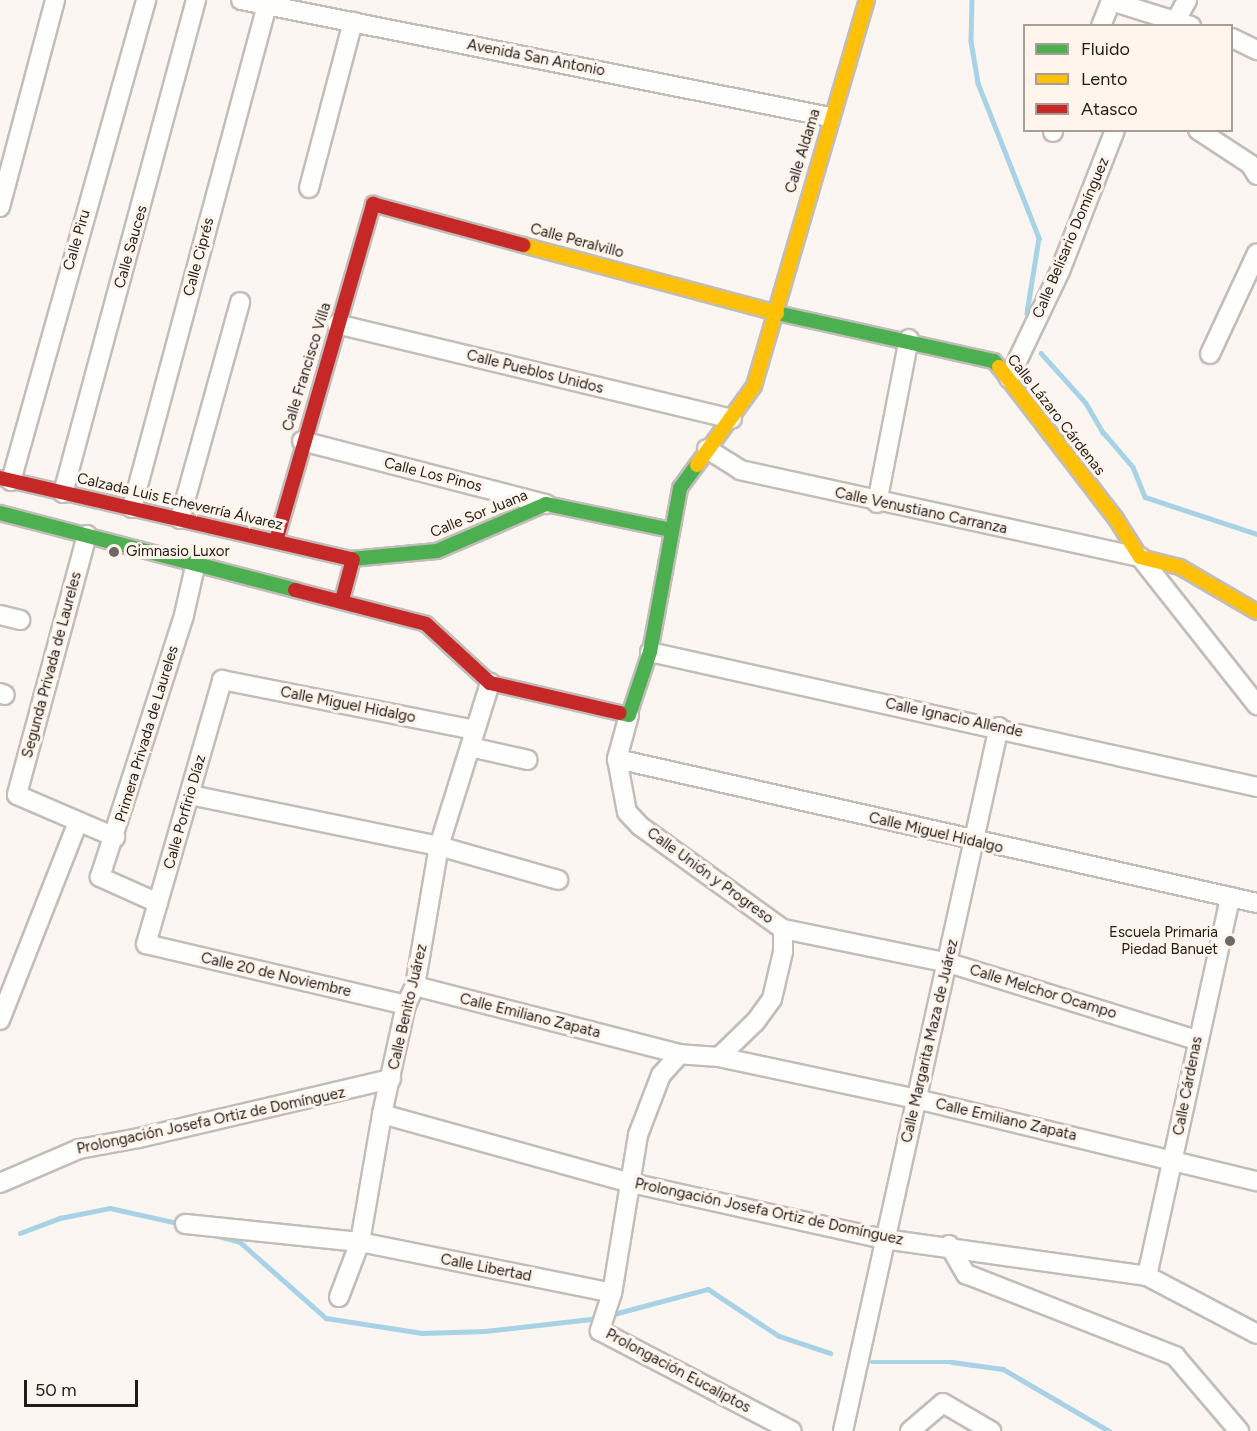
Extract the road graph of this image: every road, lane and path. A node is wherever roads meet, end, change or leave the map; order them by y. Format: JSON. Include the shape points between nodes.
{"nodes":[{"id":1,"x":55,"y":0,"type":"edge"},
{"id":2,"x":146,"y":0,"type":"edge"},
{"id":3,"x":196,"y":0,"type":"edge"},
{"id":4,"x":241,"y":0,"type":"edge"},
{"id":5,"x":867,"y":0,"type":"edge"},
{"id":6,"x":1110,"y":0,"type":"edge"},
{"id":7,"x":1187,"y":0,"type":"edge"},
{"id":8,"x":267,"y":5,"type":"junction"},
{"id":9,"x":325,"y":8,"type":"edge"},
{"id":10,"x":353,"y":22,"type":"junction"},
{"id":11,"x":1173,"y":23,"type":"edge"},
{"id":12,"x":1102,"y":24,"type":"edge"},
{"id":13,"x":1233,"y":38,"type":"edge"},
{"id":14,"x":1257,"y":50,"type":"edge"},
{"id":15,"x":830,"y":117,"type":"junction"},
{"id":16,"x":1115,"y":132,"type":"edge"},
{"id":17,"x":1201,"y":132,"type":"edge"},
{"id":18,"x":1257,"y":175,"type":"edge"},
{"id":19,"x":309,"y":188,"type":"dead end"},
{"id":20,"x":373,"y":204,"type":"joint"},
{"id":21,"x":0,"y":207,"type":"edge"},
{"id":22,"x":1257,"y":252,"type":"edge"},
{"id":23,"x":240,"y":302,"type":"dead end"},
{"id":24,"x":773,"y":312,"type":"junction"},
{"id":25,"x":337,"y":324,"type":"junction"},
{"id":26,"x":909,"y":339,"type":"junction"},
{"id":27,"x":1210,"y":354,"type":"dead end"},
{"id":28,"x":1009,"y":378,"type":"junction"},
{"id":29,"x":732,"y":419,"type":"junction"},
{"id":30,"x":302,"y":441,"type":"junction"},
{"id":31,"x":707,"y":449,"type":"junction"},
{"id":32,"x":6,"y":480,"type":"edge"},
{"id":33,"x":63,"y":493,"type":"junction"},
{"id":34,"x":877,"y":503,"type":"junction"},
{"id":35,"x":546,"y":504,"type":"junction"},
{"id":36,"x":132,"y":508,"type":"junction"},
{"id":37,"x":0,"y":513,"type":"edge"},
{"id":38,"x":180,"y":519,"type":"junction"},
{"id":39,"x":669,"y":530,"type":"junction"},
{"id":40,"x":87,"y":535,"type":"junction"},
{"id":41,"x":276,"y":541,"type":"junction"},
{"id":42,"x":1140,"y":557,"type":"junction"},
{"id":43,"x":353,"y":559,"type":"junction"},
{"id":44,"x":196,"y":562,"type":"junction"},
{"id":45,"x":342,"y":600,"type":"junction"},
{"id":46,"x":1257,"y":612,"type":"edge"},
{"id":47,"x":0,"y":615,"type":"edge"},
{"id":48,"x":20,"y":620,"type":"dead end"},
{"id":49,"x":650,"y":652,"type":"junction"},
{"id":50,"x":222,"y":680,"type":"joint"},
{"id":51,"x":490,"y":683,"type":"junction"},
{"id":52,"x":1257,"y":705,"type":"edge"},
{"id":53,"x":628,"y":715,"type":"junction"},
{"id":54,"x":999,"y":727,"type":"junction"},
{"id":55,"x":472,"y":738,"type":"junction"},
{"id":56,"x":617,"y":759,"type":"junction"},
{"id":57,"x":528,"y":760,"type":"dead end"},
{"id":58,"x":1257,"y":787,"type":"edge"},
{"id":59,"x":190,"y":795,"type":"junction"},
{"id":60,"x":78,"y":822,"type":"junction"},
{"id":61,"x":115,"y":837,"type":"junction"},
{"id":62,"x":974,"y":842,"type":"junction"},
{"id":63,"x":439,"y":846,"type":"junction"},
{"id":64,"x":558,"y":880,"type":"dead end"},
{"id":65,"x":1230,"y":897,"type":"junction"},
{"id":66,"x":158,"y":903,"type":"junction"},
{"id":67,"x":1257,"y":903,"type":"edge"},
{"id":68,"x":783,"y":929,"type":"junction"},
{"id":69,"x":146,"y":944,"type":"joint"},
{"id":70,"x":949,"y":963,"type":"junction"},
{"id":71,"x":415,"y":986,"type":"junction"},
{"id":72,"x":406,"y":1005,"type":"junction"},
{"id":73,"x":0,"y":1020,"type":"edge"},
{"id":74,"x":1196,"y":1040,"type":"junction"},
{"id":75,"x":680,"y":1054,"type":"junction"},
{"id":76,"x":719,"y":1057,"type":"junction"},
{"id":77,"x":391,"y":1079,"type":"junction"},
{"id":78,"x":917,"y":1099,"type":"junction"},
{"id":79,"x":382,"y":1114,"type":"junction"},
{"id":80,"x":1175,"y":1160,"type":"junction"},
{"id":81,"x":1257,"y":1181,"type":"edge"},
{"id":82,"x":0,"y":1183,"type":"edge"},
{"id":83,"x":631,"y":1183,"type":"junction"},
{"id":84,"x":185,"y":1224,"type":"dead end"},
{"id":85,"x":884,"y":1239,"type":"junction"},
{"id":86,"x":360,"y":1242,"type":"junction"},
{"id":87,"x":949,"y":1245,"type":"junction"},
{"id":88,"x":1147,"y":1276,"type":"junction"},
{"id":89,"x":612,"y":1293,"type":"junction"},
{"id":90,"x":339,"y":1297,"type":"dead end"},
{"id":91,"x":1257,"y":1334,"type":"edge"},
{"id":92,"x":792,"y":1431,"type":"edge"},
{"id":93,"x":843,"y":1431,"type":"edge"},
{"id":94,"x":910,"y":1431,"type":"edge"},
{"id":95,"x":991,"y":1431,"type":"edge"},
{"id":96,"x":1239,"y":1431,"type":"edge"}],
"edges":[{"from":1,"to":21,"type":"street"},
{"from":2,"to":32,"type":"street","name":"Calle Piru"},
{"from":3,"to":33,"type":"street","name":"Calle Sauces"},
{"from":4,"to":8,"type":"street","name":"Avenida San Antonio"},
{"from":5,"to":15,"type":"street","name":"Calle Aldama"},
{"from":6,"to":11,"type":"street"},
{"from":6,"to":12,"type":"street"},
{"from":7,"to":11,"type":"street"},
{"from":8,"to":9,"type":"street","name":"Avenida San Antonio"},
{"from":8,"to":36,"type":"street","name":"Calle Ciprés"},
{"from":9,"to":10,"type":"street","name":"Avenida San Antonio"},
{"from":10,"to":15,"type":"street","name":"Avenida San Antonio"},
{"from":10,"to":19,"type":"street"},
{"from":13,"to":14,"type":"street"},
{"from":15,"to":24,"type":"street","name":"Calle Aldama"},
{"from":16,"to":28,"type":"street","name":"Calle Belisario Domínguez","via":[[1060,272]]},
{"from":17,"to":18,"type":"street","via":[[1250,164]]},
{"from":20,"to":24,"type":"street","name":"Calle Peralvillo"},
{"from":20,"to":25,"type":"street","name":"Calle Francisco Villa"},
{"from":22,"to":27,"type":"street"},
{"from":23,"to":38,"type":"street"},
{"from":24,"to":26,"type":"street","name":"Calle Lázaro Cárdenas"},
{"from":24,"to":29,"type":"street","name":"Calle Unión y Progreso","via":[[754,386]]},
{"from":25,"to":29,"type":"street","name":"Calle Pueblos Unidos"},
{"from":25,"to":30,"type":"street","name":"Calle Francisco Villa"},
{"from":26,"to":28,"type":"street","name":"Calle Lázaro Cárdenas","via":[[994,361]]},
{"from":26,"to":34,"type":"street"},
{"from":28,"to":42,"type":"street","name":"Calle Lázaro Cárdenas"},
{"from":29,"to":31,"type":"street","name":"Calle Unión y Progreso"},
{"from":30,"to":35,"type":"street","name":"Calle Los Pinos"},
{"from":30,"to":41,"type":"street","name":"Calle Francisco Villa"},
{"from":31,"to":34,"type":"street","name":"Calle Venustiano Carranza","via":[[740,470]]},
{"from":31,"to":39,"type":"street","name":"Calle Unión y Progreso","via":[[680,488]]},
{"from":32,"to":33,"type":"street","name":"Calzada Luis Echeverría Álvarez"},
{"from":33,"to":36,"type":"street","name":"Calzada Luis Echeverría Álvarez"},
{"from":34,"to":42,"type":"street","name":"Calle Venustiano Carranza"},
{"from":35,"to":39,"type":"street","name":"Calle Los Pinos"},
{"from":35,"to":43,"type":"street","name":"Calle Sor Juana","via":[[438,551]]},
{"from":36,"to":38,"type":"street","name":"Calzada Luis Echeverría Álvarez"},
{"from":37,"to":40,"type":"street"},
{"from":38,"to":41,"type":"street","name":"Calzada Luis Echeverría Álvarez"},
{"from":39,"to":49,"type":"street","name":"Calle Unión y Progreso"},
{"from":40,"to":44,"type":"street"},
{"from":40,"to":60,"type":"street","name":"Segunda Privada de Laureles","via":[[17,795]]},
{"from":41,"to":43,"type":"street","name":"Calzada Luis Echeverría Álvarez"},
{"from":42,"to":46,"type":"street","name":"Calle Venustiano Carranza","via":[[1180,567]]},
{"from":42,"to":52,"type":"street"},
{"from":43,"to":45,"type":"street"},
{"from":44,"to":45,"type":"street"},
{"from":44,"to":61,"type":"street","name":"Primera Privada de Laureles","via":[[184,615]]},
{"from":45,"to":51,"type":"street","via":[[426,624]]},
{"from":47,"to":48,"type":"street"},
{"from":49,"to":53,"type":"street","name":"Calle Unión y Progreso"},
{"from":49,"to":54,"type":"street","name":"Calle Ignacio Allende"},
{"from":50,"to":55,"type":"street","name":"Calle Miguel Hidalgo"},
{"from":50,"to":59,"type":"street","name":"Calle Porfirio Díaz"},
{"from":51,"to":53,"type":"street"},
{"from":51,"to":55,"type":"street","name":"Calle Benito Juárez"},
{"from":53,"to":56,"type":"street","name":"Calle Unión y Progreso"},
{"from":54,"to":58,"type":"street","name":"Calle Ignacio Allende"},
{"from":54,"to":62,"type":"street","name":"Calle Margarita Maza de Juárez"},
{"from":55,"to":57,"type":"street","name":"Calle Miguel Hidalgo"},
{"from":55,"to":63,"type":"street","name":"Calle Benito Juárez"},
{"from":56,"to":62,"type":"street","name":"Calle Miguel Hidalgo"},
{"from":56,"to":68,"type":"street","name":"Calle Unión y Progreso","via":[[627,812],[640,826]]},
{"from":59,"to":63,"type":"street"},
{"from":59,"to":66,"type":"street","name":"Calle Porfirio Díaz"},
{"from":60,"to":61,"type":"street"},
{"from":60,"to":73,"type":"street"},
{"from":61,"to":66,"type":"street","name":"Primera Privada de Laureles","via":[[100,877]]},
{"from":62,"to":65,"type":"street","name":"Calle Miguel Hidalgo"},
{"from":62,"to":70,"type":"street","name":"Calle Margarita Maza de Juárez"},
{"from":63,"to":64,"type":"street"},
{"from":63,"to":71,"type":"street","name":"Calle Benito Juárez"},
{"from":65,"to":67,"type":"street","name":"Calle Miguel Hidalgo"},
{"from":65,"to":74,"type":"street","name":"Calle Cárdenas"},
{"from":66,"to":69,"type":"street","name":"Calle Porfirio Díaz"},
{"from":68,"to":70,"type":"street","name":"Calle Melchor Ocampo"},
{"from":68,"to":76,"type":"street","name":"Calle Unión y Progreso","via":[[783,952],[772,999]]},
{"from":69,"to":72,"type":"street","name":"Calle 20 de Noviembre"},
{"from":70,"to":74,"type":"street","name":"Calle Melchor Ocampo"},
{"from":70,"to":78,"type":"street","name":"Calle Margarita Maza de Juárez"},
{"from":71,"to":72,"type":"street","name":"Calle Benito Juárez"},
{"from":71,"to":75,"type":"street","name":"Calle Emiliano Zapata"},
{"from":72,"to":77,"type":"street","name":"Calle Benito Juárez"},
{"from":74,"to":80,"type":"street","name":"Calle Cárdenas"},
{"from":75,"to":76,"type":"street"},
{"from":75,"to":83,"type":"street","via":[[661,1075],[649,1103],[638,1135]]},
{"from":76,"to":78,"type":"street","name":"Calle Emiliano Zapata"},
{"from":77,"to":79,"type":"street","name":"Calle Benito Juárez"},
{"from":77,"to":82,"type":"street","name":"Prolongación Josefa Ortiz de Domínguez","via":[[79,1149]]},
{"from":78,"to":80,"type":"street","name":"Calle Emiliano Zapata"},
{"from":78,"to":85,"type":"street","name":"Calle Margarita Maza de Juárez"},
{"from":79,"to":83,"type":"street","name":"Prolongación Josefa Ortiz de Domínguez"},
{"from":79,"to":86,"type":"street","name":"Calle Benito Juárez"},
{"from":80,"to":81,"type":"street","name":"Calle Emiliano Zapata"},
{"from":80,"to":88,"type":"street","name":"Calle Cárdenas"},
{"from":83,"to":85,"type":"street","name":"Prolongación Josefa Ortiz de Domínguez"},
{"from":83,"to":89,"type":"street","name":"Prolongación Eucaliptos"},
{"from":84,"to":86,"type":"street","name":"Calle Libertad"},
{"from":85,"to":87,"type":"street","name":"Prolongación Josefa Ortiz de Domínguez"},
{"from":85,"to":93,"type":"street","name":"Calle Margarita Maza de Juárez"},
{"from":86,"to":89,"type":"street","name":"Calle Libertad"},
{"from":86,"to":90,"type":"street","name":"Calle Benito Juárez"},
{"from":87,"to":88,"type":"street","name":"Prolongación Josefa Ortiz de Domínguez"},
{"from":87,"to":96,"type":"street","via":[[966,1274],[1175,1356]]},
{"from":88,"to":91,"type":"street","name":"Prolongación Josefa Ortiz de Domínguez"},
{"from":89,"to":92,"type":"street","name":"Prolongación Eucaliptos","via":[[600,1331]]},
{"from":94,"to":95,"type":"street","via":[[943,1403]]}]}
